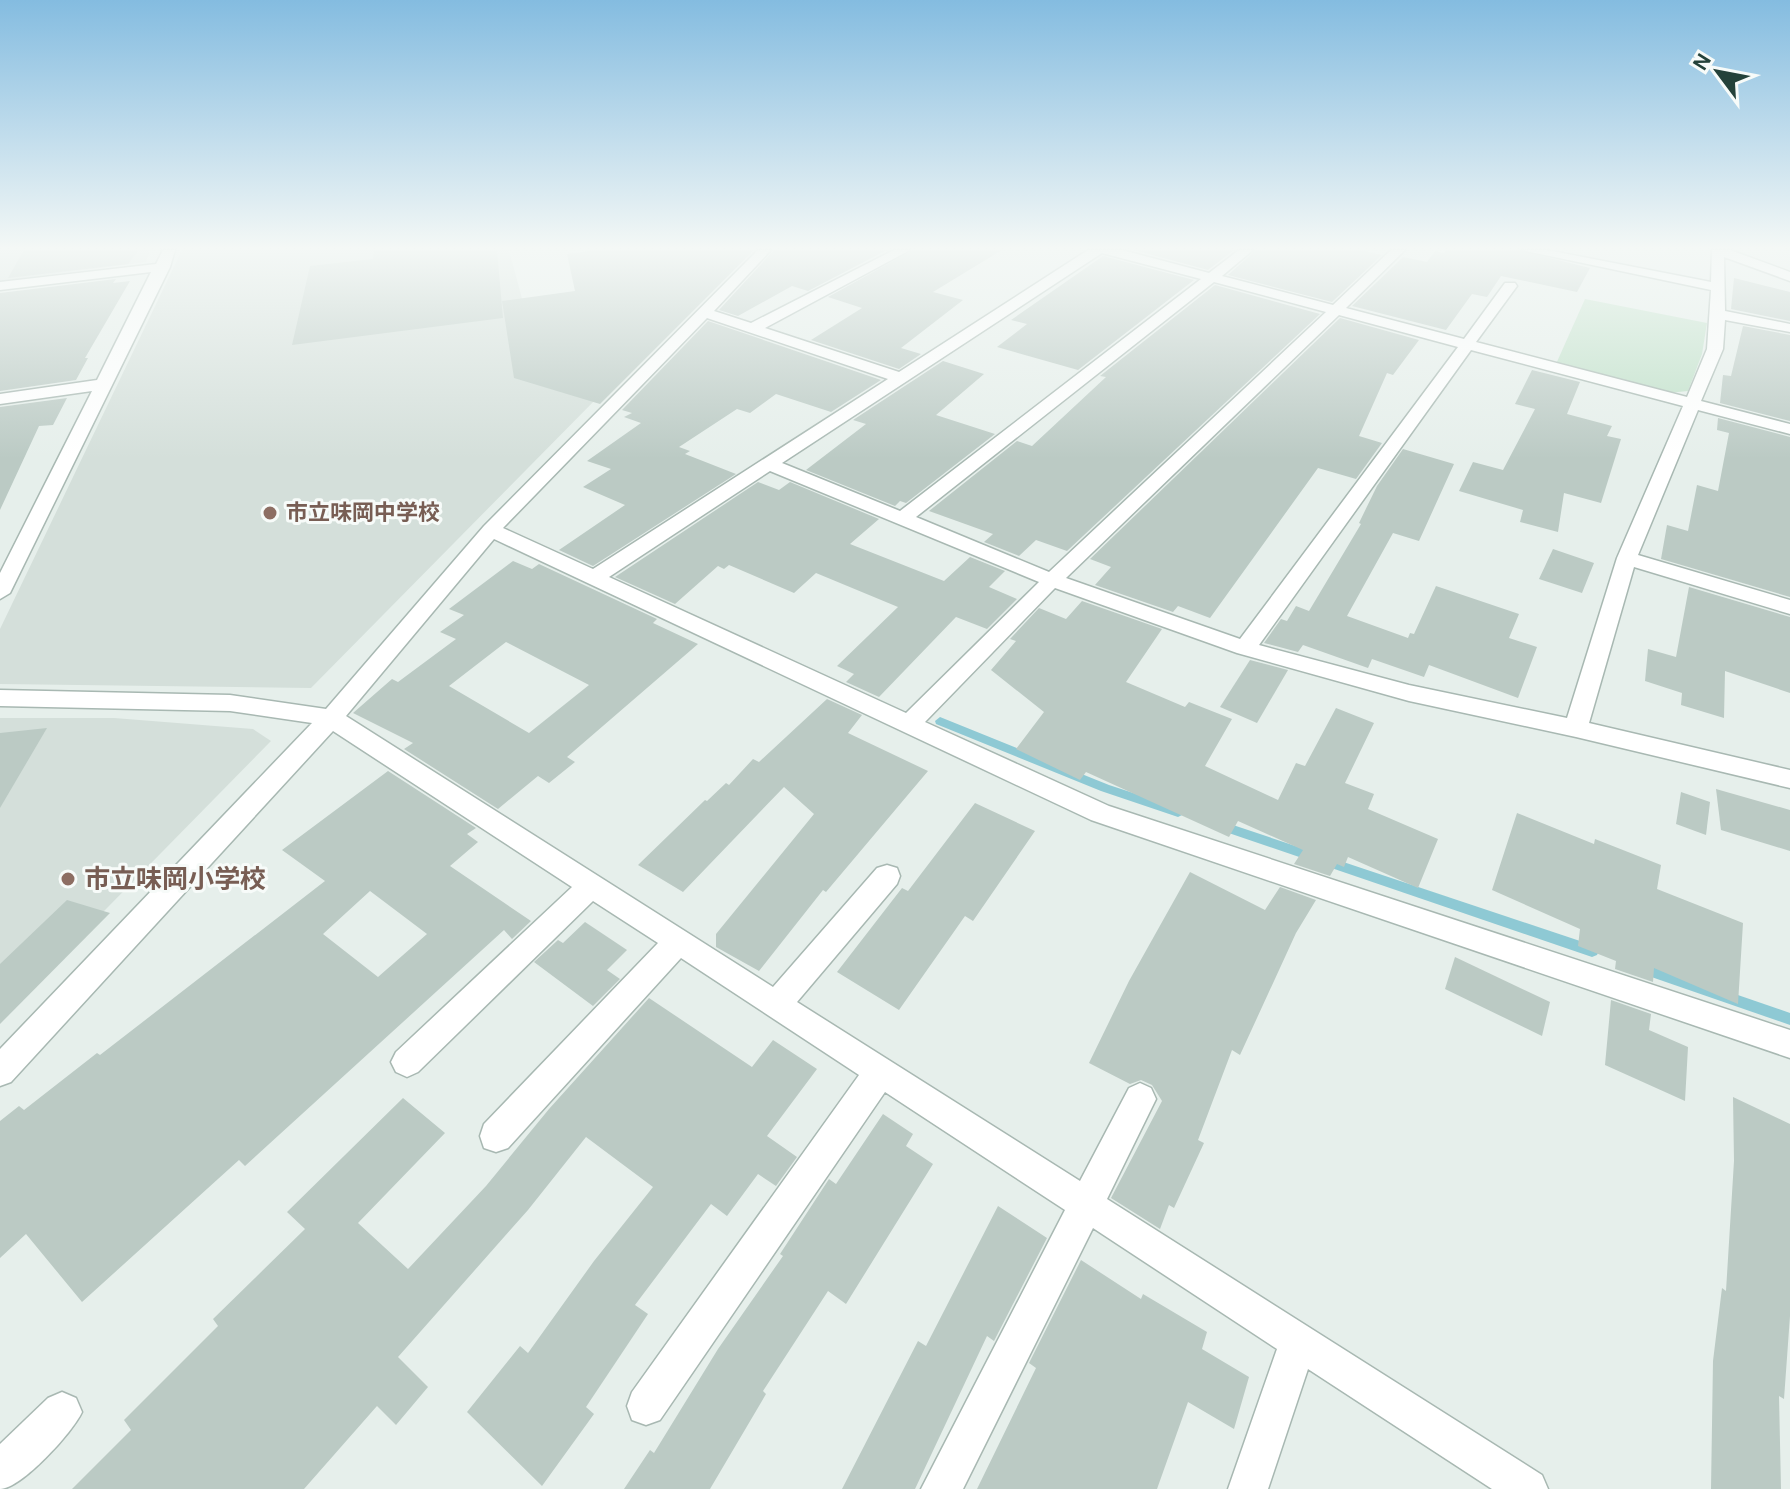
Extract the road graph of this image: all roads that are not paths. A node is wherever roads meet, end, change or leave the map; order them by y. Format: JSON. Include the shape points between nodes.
{"nodes":[{"id":1,"x":137,"y":319,"type":"edge"},
{"id":2,"x":701,"y":319,"type":"edge"},
{"id":3,"x":727,"y":319,"type":"edge"},
{"id":4,"x":769,"y":319,"type":"edge"},
{"id":5,"x":990,"y":319,"type":"edge"},
{"id":6,"x":1158,"y":319,"type":"edge"},
{"id":7,"x":1323,"y":319,"type":"edge"},
{"id":8,"x":1374,"y":319,"type":"edge"},
{"id":9,"x":1487,"y":319,"type":"edge"},
{"id":10,"x":1718,"y":319,"type":"edge"},
{"id":11,"x":1746,"y":319,"type":"edge"},
{"id":12,"x":753,"y":328,"type":"junction"},
{"id":13,"x":1790,"y":328,"type":"edge"},
{"id":14,"x":1470,"y":345,"type":"junction"},
{"id":15,"x":900,"y":378,"type":"junction"},
{"id":16,"x":105,"y":384,"type":"junction"},
{"id":17,"x":0,"y":399,"type":"edge"},
{"id":18,"x":1693,"y":403,"type":"junction"},
{"id":19,"x":1790,"y":429,"type":"edge"},
{"id":20,"x":769,"y":464,"type":"junction"},
{"id":21,"x":902,"y":519,"type":"junction"},
{"id":22,"x":491,"y":530,"type":"junction"},
{"id":23,"x":1627,"y":558,"type":"junction"},
{"id":24,"x":592,"y":579,"type":"junction"},
{"id":25,"x":1052,"y":580,"type":"junction"},
{"id":26,"x":0,"y":593,"type":"edge"},
{"id":27,"x":1790,"y":607,"type":"edge"},
{"id":28,"x":1245,"y":648,"type":"junction"},
{"id":29,"x":0,"y":698,"type":"edge"},
{"id":30,"x":331,"y":718,"type":"junction"},
{"id":31,"x":908,"y":725,"type":"junction"},
{"id":32,"x":1576,"y":728,"type":"junction"},
{"id":33,"x":1790,"y":779,"type":"edge"},
{"id":34,"x":887,"y":876,"type":"dead end"},
{"id":35,"x":592,"y":885,"type":"junction"},
{"id":36,"x":679,"y":941,"type":"junction"},
{"id":37,"x":777,"y":1004,"type":"junction"},
{"id":38,"x":1790,"y":1044,"type":"edge"},
{"id":39,"x":407,"y":1062,"type":"dead end"},
{"id":40,"x":0,"y":1071,"type":"edge"},
{"id":41,"x":881,"y":1071,"type":"junction"},
{"id":42,"x":1140,"y":1099,"type":"dead end"},
{"id":43,"x":496,"y":1136,"type":"dead end"},
{"id":44,"x":1086,"y":1204,"type":"junction"},
{"id":45,"x":1299,"y":1341,"type":"junction"},
{"id":46,"x":646,"y":1406,"type":"dead end"},
{"id":47,"x":62,"y":1412,"type":"dead end"},
{"id":48,"x":0,"y":1472,"type":"edge"},
{"id":49,"x":941,"y":1489,"type":"edge"},
{"id":50,"x":1248,"y":1489,"type":"edge"},
{"id":51,"x":1528,"y":1489,"type":"edge"}],
"edges":[{"from":1,"to":16,"type":"street"},
{"from":2,"to":22,"type":"street"},
{"from":3,"to":12,"type":"street"},
{"from":4,"to":12,"type":"street"},
{"from":5,"to":15,"type":"street"},
{"from":6,"to":21,"type":"street"},
{"from":7,"to":25,"type":"street"},
{"from":8,"to":14,"type":"street"},
{"from":9,"to":14,"type":"street"},
{"from":10,"to":18,"type":"street","via":[[1715,349]]},
{"from":11,"to":13,"type":"street"},
{"from":12,"to":15,"type":"street"},
{"from":14,"to":18,"type":"street"},
{"from":14,"to":28,"type":"street"},
{"from":15,"to":20,"type":"street"},
{"from":16,"to":17,"type":"street"},
{"from":16,"to":26,"type":"street"},
{"from":18,"to":19,"type":"street"},
{"from":18,"to":23,"type":"street"},
{"from":20,"to":21,"type":"street"},
{"from":20,"to":24,"type":"street"},
{"from":21,"to":25,"type":"street"},
{"from":22,"to":24,"type":"street"},
{"from":22,"to":30,"type":"street"},
{"from":23,"to":27,"type":"street"},
{"from":23,"to":32,"type":"street"},
{"from":24,"to":31,"type":"street"},
{"from":25,"to":28,"type":"street"},
{"from":25,"to":31,"type":"street"},
{"from":28,"to":32,"type":"street","via":[[1409,693]]},
{"from":29,"to":30,"type":"street","via":[[230,703]]},
{"from":30,"to":35,"type":"street"},
{"from":30,"to":40,"type":"street"},
{"from":31,"to":38,"type":"street","via":[[1100,813]]},
{"from":32,"to":33,"type":"street"},
{"from":34,"to":37,"type":"street"},
{"from":35,"to":36,"type":"street"},
{"from":35,"to":39,"type":"street"},
{"from":36,"to":37,"type":"street"},
{"from":36,"to":43,"type":"street"},
{"from":37,"to":41,"type":"street"},
{"from":41,"to":44,"type":"street"},
{"from":41,"to":46,"type":"street"},
{"from":42,"to":44,"type":"street"},
{"from":44,"to":45,"type":"street"},
{"from":44,"to":49,"type":"street"},
{"from":45,"to":50,"type":"street"},
{"from":45,"to":51,"type":"street"},
{"from":47,"to":48,"type":"street"}]}
